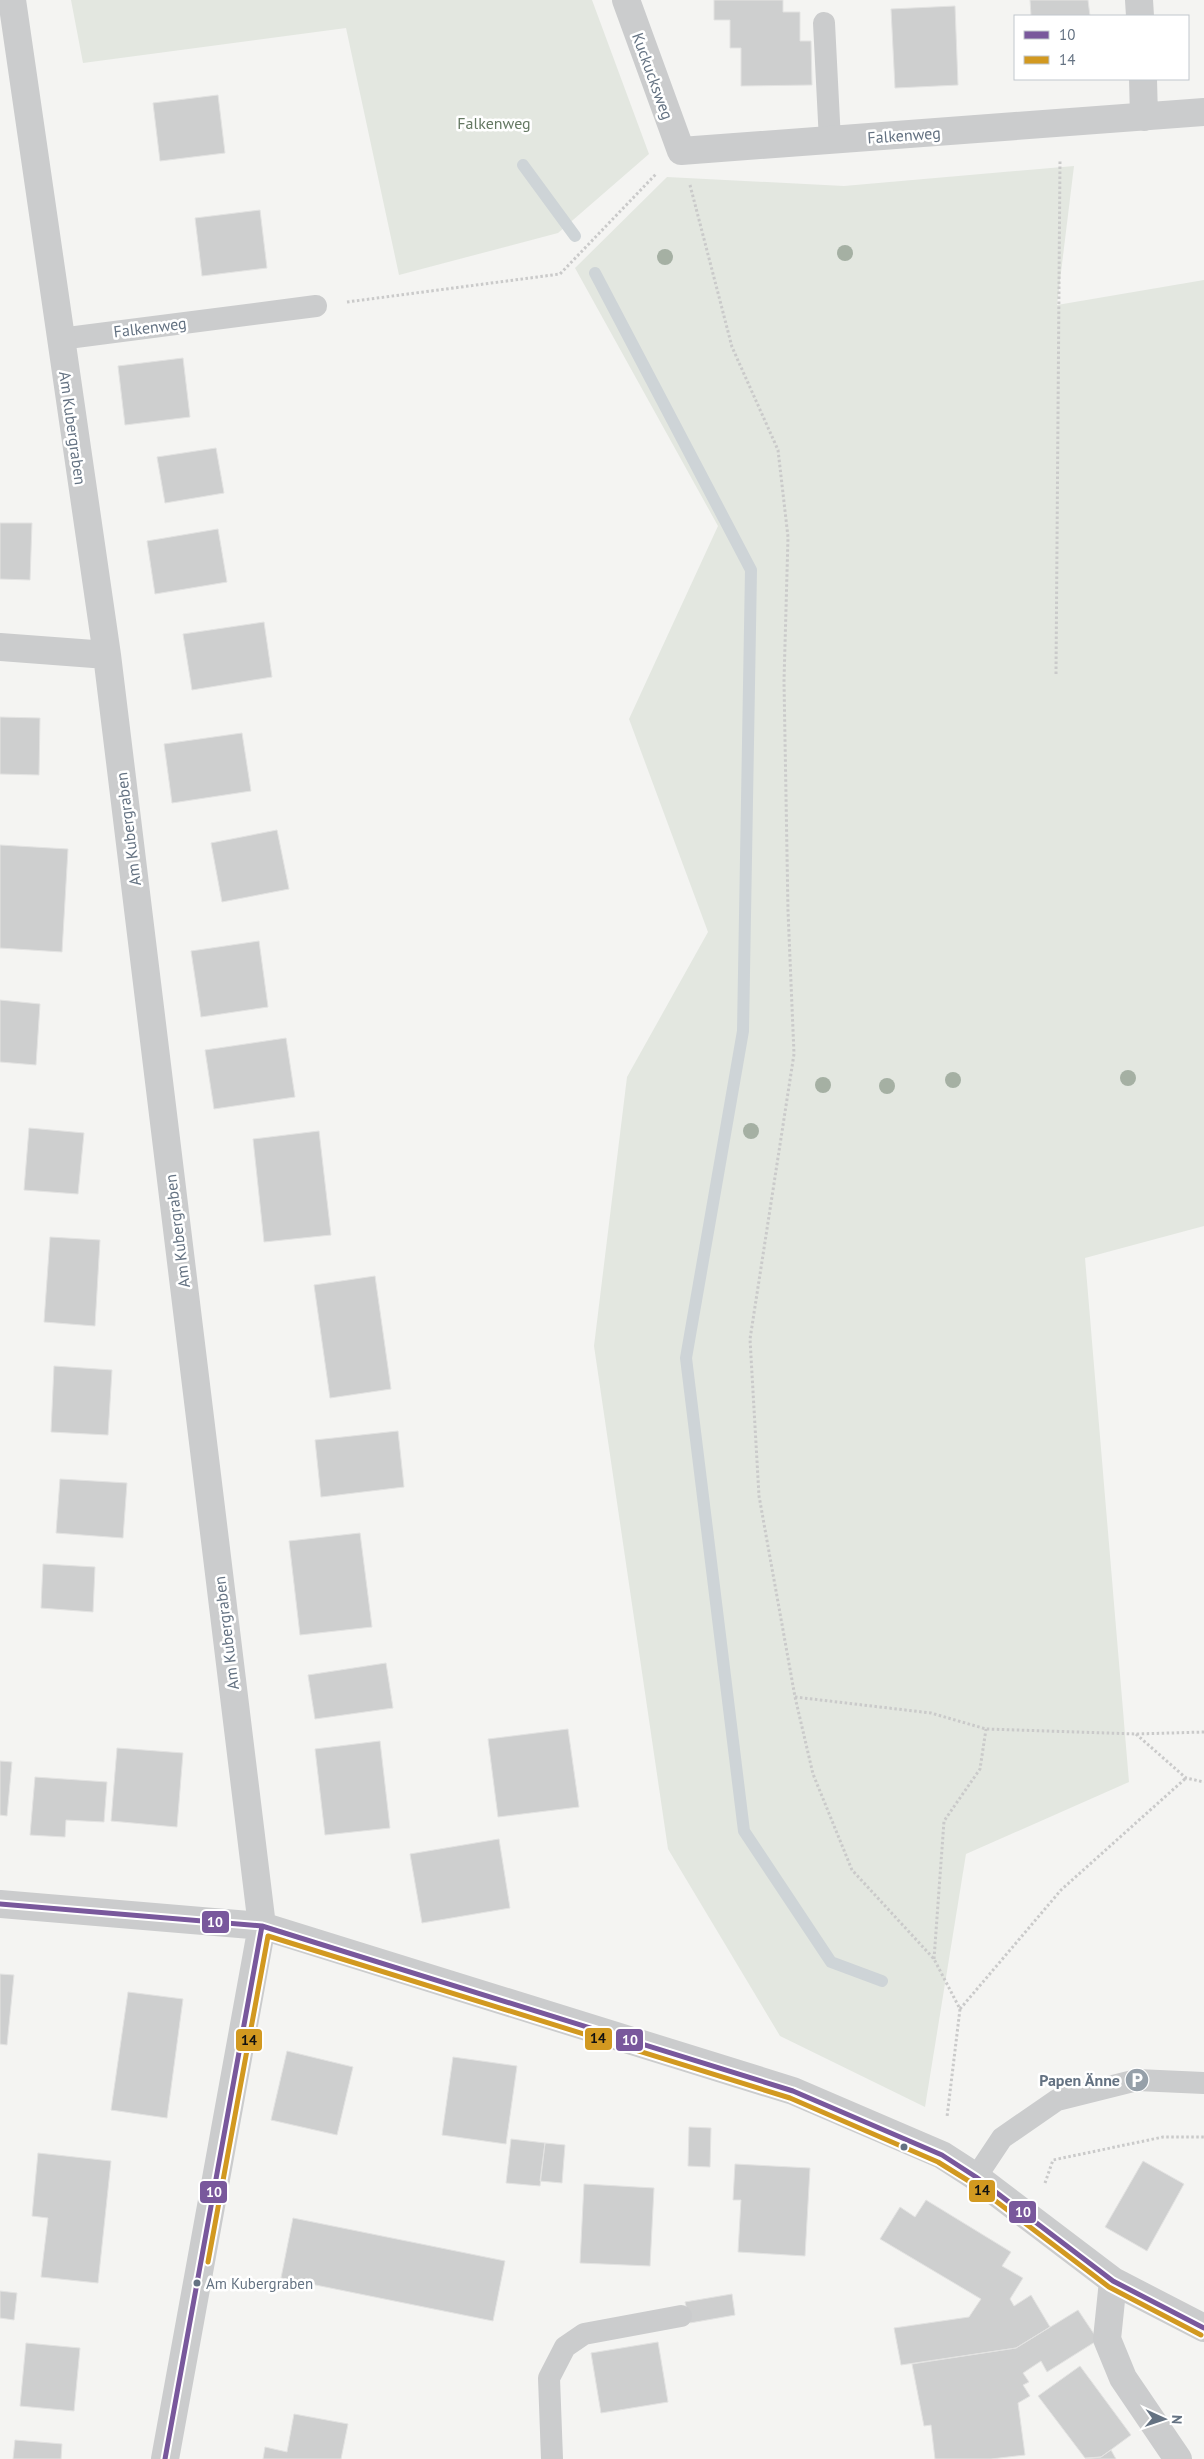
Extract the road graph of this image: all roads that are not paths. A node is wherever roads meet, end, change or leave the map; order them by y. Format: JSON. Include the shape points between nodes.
{"nodes":[{"id":1,"x":12,"y":0,"type":"edge"},
{"id":2,"x":626,"y":0,"type":"edge"},
{"id":3,"x":1139,"y":0,"type":"edge"},
{"id":4,"x":1140,"y":15,"type":"edge"},
{"id":5,"x":824,"y":23,"type":"dead end"},
{"id":6,"x":1143,"y":80,"type":"edge"},
{"id":7,"x":1204,"y":112,"type":"edge"},
{"id":8,"x":1144,"y":117,"type":"junction"},
{"id":9,"x":830,"y":140,"type":"junction"},
{"id":10,"x":681,"y":152,"type":"joint"},
{"id":11,"x":316,"y":306,"type":"road end"},
{"id":12,"x":60,"y":339,"type":"junction"},
{"id":13,"x":0,"y":647,"type":"edge"},
{"id":14,"x":107,"y":655,"type":"junction"},
{"id":15,"x":0,"y":1904,"type":"edge"},
{"id":16,"x":262,"y":1926,"type":"junction"},
{"id":17,"x":1204,"y":2083,"type":"edge"},
{"id":18,"x":976,"y":2177,"type":"junction"},
{"id":19,"x":1113,"y":2281,"type":"junction"},
{"id":20,"x":681,"y":2316,"type":"dead end"},
{"id":21,"x":1204,"y":2328,"type":"edge"},
{"id":22,"x":165,"y":2459,"type":"edge"},
{"id":23,"x":552,"y":2459,"type":"edge"},
{"id":24,"x":1178,"y":2459,"type":"edge"}],
"edges":[{"from":1,"to":12,"type":"street","name":"Am Kubergraben"},
{"from":2,"to":10,"type":"street","name":"Kuckucksweg"},
{"from":3,"to":4,"type":"street"},
{"from":5,"to":9,"type":"lane"},
{"from":6,"to":8,"type":"street"},
{"from":7,"to":8,"type":"street","name":"Falkenweg"},
{"from":8,"to":9,"type":"street","name":"Falkenweg"},
{"from":9,"to":10,"type":"street","name":"Falkenweg"},
{"from":11,"to":12,"type":"lane","name":"Falkenweg"},
{"from":12,"to":14,"type":"street","name":"Am Kubergraben"},
{"from":13,"to":14,"type":"street"},
{"from":14,"to":16,"type":"street","name":"Am Kubergraben"},
{"from":15,"to":16,"type":"street"},
{"from":16,"to":18,"type":"street","via":[[793,2091],[942,2155]]},
{"from":16,"to":22,"type":"street","name":"Am Kubergraben"},
{"from":17,"to":18,"type":"lane","via":[[1137,2080],[1057,2100],[1002,2138]]},
{"from":18,"to":19,"type":"street"},
{"from":19,"to":21,"type":"street"},
{"from":19,"to":24,"type":"street","via":[[1107,2339],[1124,2378]]},
{"from":20,"to":23,"type":"lane","via":[[584,2334],[564,2347],[549,2378]]}]}
